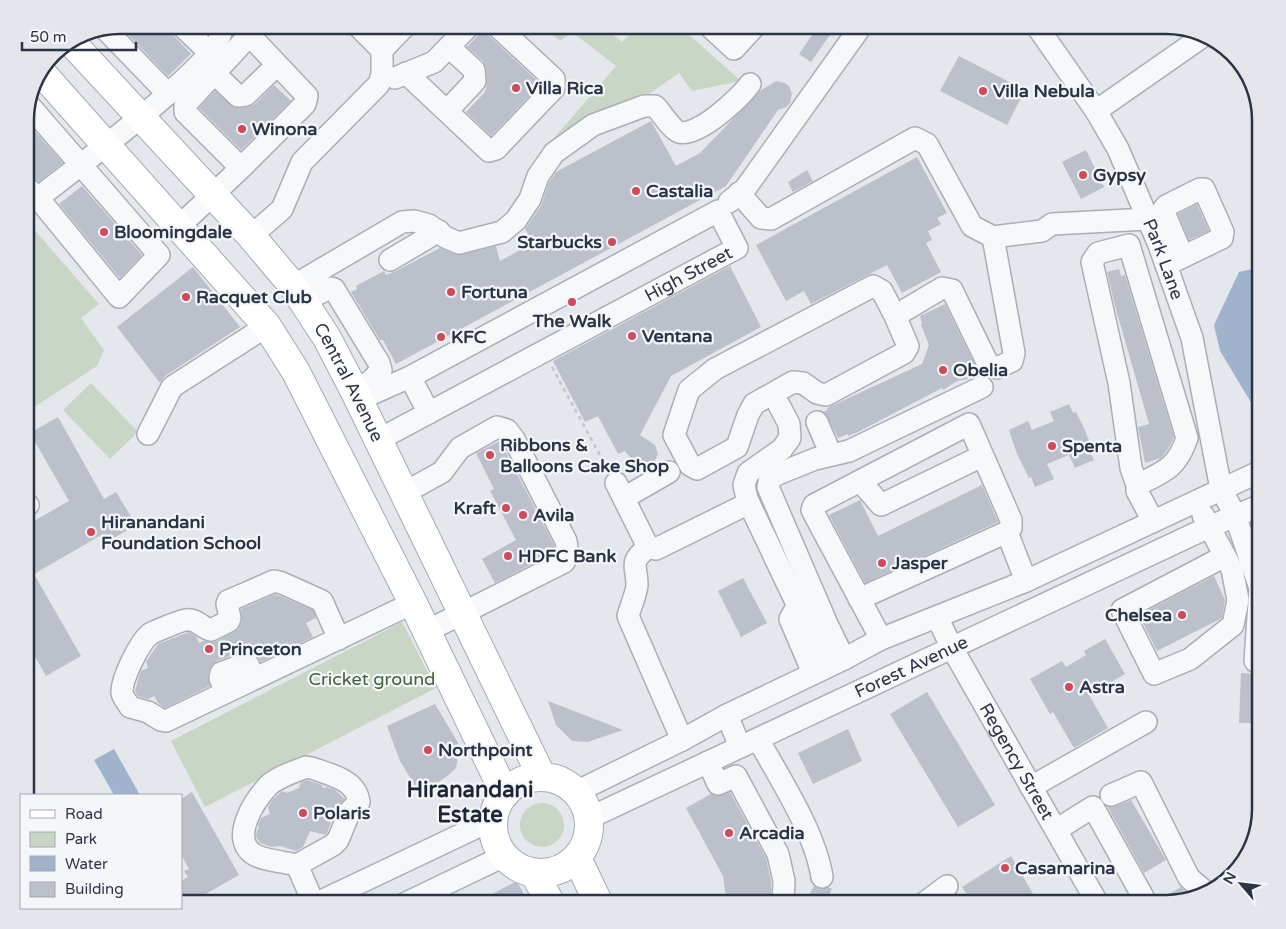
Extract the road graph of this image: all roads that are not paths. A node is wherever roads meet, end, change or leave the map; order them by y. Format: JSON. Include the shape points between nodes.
{"nodes":[{"id":1,"x":110,"y":34,"type":"edge"},
{"id":2,"x":190,"y":34,"type":"edge"},
{"id":3,"x":222,"y":34,"type":"edge"},
{"id":4,"x":366,"y":34,"type":"edge"},
{"id":5,"x":397,"y":34,"type":"edge"},
{"id":6,"x":461,"y":34,"type":"edge"},
{"id":7,"x":506,"y":34,"type":"edge"},
{"id":8,"x":718,"y":34,"type":"edge"},
{"id":9,"x":748,"y":34,"type":"edge"},
{"id":10,"x":856,"y":34,"type":"edge"},
{"id":11,"x":1042,"y":34,"type":"edge"},
{"id":12,"x":1198,"y":40,"type":"edge"},
{"id":13,"x":75,"y":46,"type":"edge"},
{"id":14,"x":449,"y":47,"type":"junction"},
{"id":15,"x":382,"y":50,"type":"junction"},
{"id":16,"x":209,"y":52,"type":"junction"},
{"id":17,"x":278,"y":65,"type":"junction"},
{"id":18,"x":214,"y":73,"type":"junction"},
{"id":19,"x":406,"y":73,"type":"junction"},
{"id":20,"x":46,"y":77,"type":"edge"},
{"id":21,"x":378,"y":84,"type":"junction"},
{"id":22,"x":750,"y":84,"type":"dead end"},
{"id":23,"x":168,"y":94,"type":"junction"},
{"id":24,"x":34,"y":111,"type":"edge"},
{"id":25,"x":447,"y":111,"type":"junction"},
{"id":26,"x":1096,"y":111,"type":"junction"},
{"id":27,"x":141,"y":118,"type":"junction"},
{"id":28,"x":108,"y":145,"type":"junction"},
{"id":29,"x":81,"y":164,"type":"junction"},
{"id":30,"x":241,"y":168,"type":"junction"},
{"id":31,"x":34,"y":190,"type":"edge"},
{"id":32,"x":740,"y":193,"type":"junction"},
{"id":33,"x":213,"y":195,"type":"junction"},
{"id":34,"x":34,"y":196,"type":"edge"},
{"id":35,"x":718,"y":212,"type":"junction"},
{"id":36,"x":1149,"y":223,"type":"junction"},
{"id":37,"x":179,"y":226,"type":"junction"},
{"id":38,"x":439,"y":231,"type":"junction"},
{"id":39,"x":252,"y":236,"type":"junction"},
{"id":40,"x":994,"y":237,"type":"junction"},
{"id":41,"x":390,"y":260,"type":"dead end"},
{"id":42,"x":298,"y":294,"type":"junction"},
{"id":43,"x":895,"y":316,"type":"junction"},
{"id":44,"x":267,"y":326,"type":"junction"},
{"id":45,"x":410,"y":376,"type":"junction"},
{"id":46,"x":982,"y":387,"type":"dead end"},
{"id":47,"x":357,"y":395,"type":"junction"},
{"id":48,"x":779,"y":405,"type":"dead end"},
{"id":49,"x":429,"y":413,"type":"junction"},
{"id":50,"x":817,"y":422,"type":"dead end"},
{"id":51,"x":148,"y":434,"type":"dead end"},
{"id":52,"x":378,"y":440,"type":"junction"},
{"id":53,"x":831,"y":455,"type":"junction"},
{"id":54,"x":982,"y":456,"type":"junction"},
{"id":55,"x":669,"y":472,"type":"dead end"},
{"id":56,"x":1252,"y":475,"type":"edge"},
{"id":57,"x":860,"y":481,"type":"junction"},
{"id":58,"x":1137,"y":485,"type":"junction"},
{"id":59,"x":1221,"y":489,"type":"junction"},
{"id":60,"x":404,"y":493,"type":"junction"},
{"id":61,"x":1196,"y":501,"type":"junction"},
{"id":62,"x":749,"y":503,"type":"junction"},
{"id":63,"x":1252,"y":508,"type":"edge"},
{"id":64,"x":1235,"y":515,"type":"junction"},
{"id":65,"x":1153,"y":521,"type":"junction"},
{"id":66,"x":1209,"y":527,"type":"junction"},
{"id":67,"x":1007,"y":532,"type":"junction"},
{"id":68,"x":648,"y":547,"type":"junction"},
{"id":69,"x":1085,"y":553,"type":"junction"},
{"id":70,"x":1225,"y":556,"type":"junction"},
{"id":71,"x":1252,"y":565,"type":"edge"},
{"id":72,"x":1096,"y":580,"type":"junction"},
{"id":73,"x":1026,"y":581,"type":"junction"},
{"id":74,"x":859,"y":599,"type":"junction"},
{"id":75,"x":413,"y":603,"type":"junction"},
{"id":76,"x":936,"y":617,"type":"junction"},
{"id":77,"x":467,"y":624,"type":"junction"},
{"id":78,"x":339,"y":639,"type":"junction"},
{"id":79,"x":881,"y":639,"type":"junction"},
{"id":80,"x":432,"y":642,"type":"junction"},
{"id":81,"x":952,"y":648,"type":"junction"},
{"id":82,"x":828,"y":666,"type":"junction"},
{"id":83,"x":727,"y":715,"type":"junction"},
{"id":84,"x":1146,"y":722,"type":"dead end"},
{"id":85,"x":682,"y":740,"type":"junction"},
{"id":86,"x":749,"y":743,"type":"junction"},
{"id":87,"x":708,"y":762,"type":"junction"},
{"id":88,"x":542,"y":777,"type":"junction"},
{"id":89,"x":1031,"y":786,"type":"junction"},
{"id":90,"x":576,"y":792,"type":"junction"},
{"id":91,"x":505,"y":794,"type":"junction"},
{"id":92,"x":1111,"y":795,"type":"dead end"},
{"id":93,"x":589,"y":818,"type":"junction"},
{"id":94,"x":494,"y":819,"type":"junction"},
{"id":95,"x":1056,"y":830,"type":"junction"},
{"id":96,"x":504,"y":856,"type":"junction"},
{"id":97,"x":576,"y":858,"type":"junction"},
{"id":98,"x":297,"y":865,"type":"junction"},
{"id":99,"x":534,"y":873,"type":"junction"},
{"id":100,"x":822,"y":877,"type":"dead end"},
{"id":101,"x":948,"y":886,"type":"dead end"},
{"id":102,"x":1201,"y":888,"type":"edge"},
{"id":103,"x":311,"y":895,"type":"edge"},
{"id":104,"x":334,"y":895,"type":"edge"},
{"id":105,"x":425,"y":895,"type":"edge"},
{"id":106,"x":546,"y":895,"type":"edge"},
{"id":107,"x":594,"y":895,"type":"edge"},
{"id":108,"x":784,"y":895,"type":"edge"},
{"id":109,"x":935,"y":895,"type":"edge"},
{"id":110,"x":1093,"y":895,"type":"edge"},
{"id":111,"x":1142,"y":895,"type":"edge"}],
"edges":[{"from":1,"to":23,"type":"street"},
{"from":2,"to":16,"type":"street"},
{"from":3,"to":16,"type":"street"},
{"from":4,"to":15,"type":"street"},
{"from":5,"to":15,"type":"street"},
{"from":6,"to":14,"type":"street"},
{"from":7,"to":25,"type":"street","via":[[554,79],[554,88],[496,149],[489,151]]},
{"from":8,"to":9,"type":"street","via":[[734,49]]},
{"from":10,"to":32,"type":"street"},
{"from":11,"to":26,"type":"street","name":"Park Lane"},
{"from":12,"to":26,"type":"street"},
{"from":13,"to":27,"type":"main road","name":"Central Avenue"},
{"from":14,"to":19,"type":"street","via":[[434,62]]},
{"from":14,"to":25,"type":"street","via":[[474,70],[475,81]]},
{"from":15,"to":21,"type":"street","via":[[382,74]]},
{"from":16,"to":23,"type":"street"},
{"from":17,"to":18,"type":"street","via":[[246,96],[238,96]]},
{"from":17,"to":18,"type":"street","via":[[254,40],[246,39]]},
{"from":17,"to":30,"type":"street","via":[[307,96],[305,104]]},
{"from":18,"to":30,"type":"street","via":[[185,105],[185,112]]},
{"from":19,"to":21,"type":"street"},
{"from":19,"to":25,"type":"street"},
{"from":20,"to":28,"type":"main road"},
{"from":21,"to":39,"type":"street","via":[[302,162],[282,209]]},
{"from":22,"to":38,"type":"street","via":[[743,94],[700,128],[688,132],[679,132],[671,126],[655,106],[644,106],[593,125],[554,153],[538,176],[530,199],[516,220],[502,232],[460,243]]},
{"from":23,"to":27,"type":"street"},
{"from":24,"to":29,"type":"street"},
{"from":26,"to":36,"type":"street","name":"Park Lane","via":[[1118,149]]},
{"from":27,"to":28,"type":"street"},
{"from":27,"to":33,"type":"main road","name":"Central Avenue"},
{"from":28,"to":29,"type":"street"},
{"from":28,"to":37,"type":"main road"},
{"from":29,"to":31,"type":"street"},
{"from":29,"to":34,"type":"street","via":[[160,255],[119,297]]},
{"from":30,"to":33,"type":"street"},
{"from":32,"to":35,"type":"street"},
{"from":32,"to":40,"type":"street","via":[[761,218],[771,219],[915,138],[927,144],[972,226]]},
{"from":33,"to":37,"type":"street"},
{"from":33,"to":39,"type":"main road","name":"Central Avenue"},
{"from":35,"to":45,"type":"street"},
{"from":35,"to":49,"type":"street","name":"High Street","via":[[737,248]]},
{"from":36,"to":40,"type":"street","via":[[1052,224],[1042,231]]},
{"from":36,"to":59,"type":"street","name":"Park Lane","via":[[1174,261]]},
{"from":37,"to":44,"type":"main road"},
{"from":38,"to":41,"type":"street"},
{"from":38,"to":42,"type":"street","via":[[414,221],[402,222]]},
{"from":39,"to":42,"type":"main road","name":"Central Avenue"},
{"from":40,"to":43,"type":"street","via":[[1014,354],[1012,361],[997,368],[988,364],[952,290],[942,288]]},
{"from":42,"to":47,"type":"main road","name":"Central Avenue","via":[[327,338]]},
{"from":42,"to":47,"type":"street","via":[[341,289],[381,370]]},
{"from":43,"to":43,"type":"street","via":[[908,346],[904,353],[826,395],[804,383],[793,382],[754,404],[737,447],[697,468],[690,465],[674,436],[689,390],[715,369],[873,286],[882,291]]},
{"from":44,"to":51,"type":"street","via":[[172,387]]},
{"from":44,"to":75,"type":"main road","via":[[296,372]]},
{"from":45,"to":47,"type":"street"},
{"from":45,"to":49,"type":"street"},
{"from":46,"to":53,"type":"street","via":[[849,451]]},
{"from":47,"to":52,"type":"main road","name":"Central Avenue"},
{"from":48,"to":62,"type":"street","via":[[789,424],[790,438],[782,449],[748,473],[744,485]]},
{"from":49,"to":52,"type":"street","name":"High Street"},
{"from":50,"to":53,"type":"street"},
{"from":52,"to":60,"type":"main road","name":"Central Avenue"},
{"from":53,"to":82,"type":"street","via":[[770,478],[768,487],[828,624]]},
{"from":54,"to":57,"type":"street","via":[[880,504]]},
{"from":54,"to":57,"type":"street","via":[[969,424]]},
{"from":54,"to":67,"type":"street","via":[[1011,520],[1011,528]]},
{"from":55,"to":68,"type":"street","via":[[620,491]]},
{"from":56,"to":59,"type":"street","name":"Forest Avenue"},
{"from":57,"to":74,"type":"street","via":[[814,505],[812,510]]},
{"from":58,"to":58,"type":"street","via":[[1168,470],[1183,450],[1187,438],[1128,245],[1098,253],[1092,262],[1119,383],[1131,468]]},
{"from":58,"to":65,"type":"street","via":[[1136,491]]},
{"from":59,"to":61,"type":"street","name":"Forest Avenue"},
{"from":59,"to":64,"type":"street","name":"Park Lane"},
{"from":60,"to":77,"type":"main road","name":"Central Avenue"},
{"from":60,"to":77,"type":"street","via":[[442,472],[460,448],[497,427],[507,430],[514,439],[566,541],[568,555],[564,562]]},
{"from":61,"to":65,"type":"street","name":"Forest Avenue"},
{"from":61,"to":66,"type":"street"},
{"from":62,"to":68,"type":"street","via":[[656,549]]},
{"from":62,"to":82,"type":"street","via":[[798,604],[790,619]]},
{"from":63,"to":64,"type":"street","name":"Forest Avenue"},
{"from":64,"to":66,"type":"street","name":"Forest Avenue"},
{"from":64,"to":71,"type":"street","name":"Park Lane"},
{"from":65,"to":69,"type":"street","name":"Forest Avenue"},
{"from":66,"to":70,"type":"street"},
{"from":66,"to":72,"type":"street","name":"Forest Avenue"},
{"from":67,"to":73,"type":"street"},
{"from":67,"to":74,"type":"street"},
{"from":68,"to":85,"type":"street","via":[[638,555],[634,565],[637,587],[628,616]]},
{"from":69,"to":72,"type":"street"},
{"from":69,"to":73,"type":"street","name":"Forest Avenue"},
{"from":70,"to":70,"type":"street","via":[[1232,569],[1238,600],[1232,625],[1190,659],[1154,674],[1122,610]]},
{"from":72,"to":81,"type":"street","name":"Forest Avenue"},
{"from":73,"to":76,"type":"street","name":"Forest Avenue"},
{"from":74,"to":79,"type":"street"},
{"from":75,"to":78,"type":"street"},
{"from":75,"to":80,"type":"main road"},
{"from":76,"to":79,"type":"street","name":"Forest Avenue"},
{"from":76,"to":81,"type":"street","name":"Regency Street"},
{"from":77,"to":80,"type":"main road"},
{"from":77,"to":88,"type":"main road","name":"Central Avenue"},
{"from":78,"to":78,"type":"street","via":[[322,601],[274,581],[228,601],[229,621],[211,630],[194,620],[186,620],[150,634],[126,673],[122,694],[130,707],[166,720]]},
{"from":79,"to":82,"type":"street","name":"Forest Avenue"},
{"from":80,"to":91,"type":"main road"},
{"from":81,"to":86,"type":"street","name":"Forest Avenue"},
{"from":81,"to":89,"type":"street","name":"Regency Street"},
{"from":82,"to":83,"type":"street","name":"Forest Avenue"},
{"from":83,"to":85,"type":"street","name":"Forest Avenue"},
{"from":83,"to":86,"type":"street"},
{"from":84,"to":89,"type":"street"},
{"from":85,"to":90,"type":"street","name":"Forest Avenue"},
{"from":86,"to":87,"type":"street","name":"Forest Avenue"},
{"from":86,"to":100,"type":"street","via":[[809,835],[817,851]]},
{"from":87,"to":93,"type":"street","name":"Forest Avenue"},
{"from":87,"to":108,"type":"street","via":[[718,784],[736,776],[778,854]]},
{"from":88,"to":90,"type":"main road","via":[[561,781]]},
{"from":88,"to":91,"type":"main road","via":[[522,781]]},
{"from":89,"to":95,"type":"street","name":"Regency Street"},
{"from":90,"to":93,"type":"main road"},
{"from":91,"to":94,"type":"main road","via":[[499,801]]},
{"from":92,"to":102,"type":"street","via":[[1141,782],[1189,878]]},
{"from":93,"to":97,"type":"main road","via":[[587,839]]},
{"from":94,"to":96,"type":"main road","via":[[497,845]]},
{"from":94,"to":104,"type":"street"},
{"from":95,"to":110,"type":"street","name":"Regency Street"},
{"from":95,"to":111,"type":"street","via":[[1094,807]]},
{"from":96,"to":99,"type":"main road","via":[[521,869]]},
{"from":96,"to":105,"type":"street"},
{"from":97,"to":99,"type":"main road","via":[[558,870]]},
{"from":97,"to":107,"type":"main road"},
{"from":98,"to":98,"type":"street","via":[[254,855],[246,848],[243,827],[268,785],[306,767],[347,781],[359,802],[350,812],[338,840]]},
{"from":98,"to":103,"type":"street"},
{"from":99,"to":106,"type":"main road"},
{"from":101,"to":109,"type":"street"}]}
